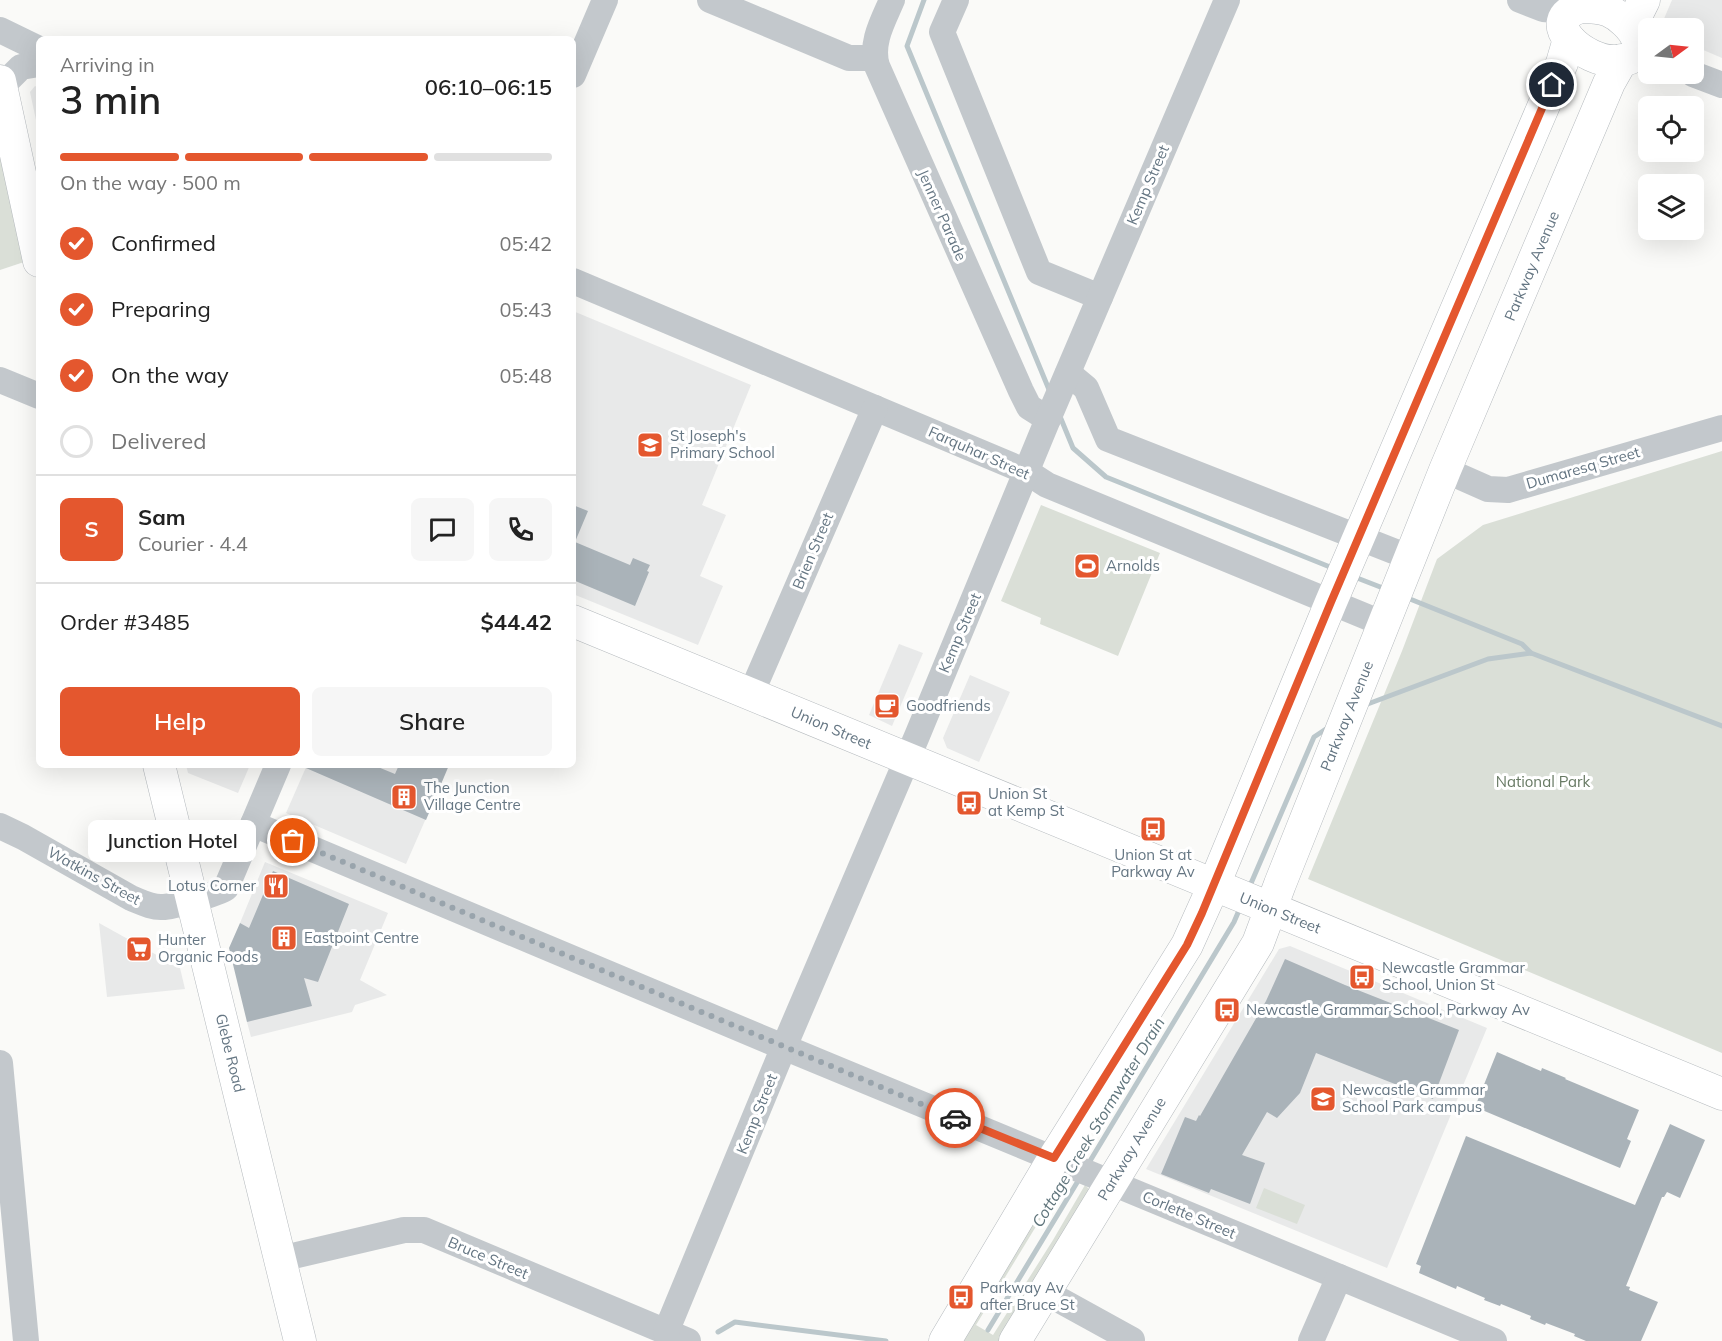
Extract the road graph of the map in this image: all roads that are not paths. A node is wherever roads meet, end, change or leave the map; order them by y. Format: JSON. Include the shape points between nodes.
{"nodes":[{"id":1,"x":605,"y":0,"type":"edge"},
{"id":2,"x":710,"y":0,"type":"edge"},
{"id":3,"x":892,"y":0,"type":"edge"},
{"id":4,"x":956,"y":0,"type":"edge"},
{"id":5,"x":1227,"y":0,"type":"edge"},
{"id":6,"x":1562,"y":14,"type":"edge"},
{"id":7,"x":0,"y":30,"type":"edge"},
{"id":8,"x":1637,"y":37,"type":"edge"},
{"id":9,"x":36,"y":48,"type":"edge"},
{"id":10,"x":874,"y":58,"type":"junction"},
{"id":11,"x":36,"y":64,"type":"edge"},
{"id":12,"x":576,"y":68,"type":"edge"},
{"id":13,"x":1704,"y":78,"type":"edge"},
{"id":14,"x":1,"y":84,"type":"edge"},
{"id":15,"x":1722,"y":85,"type":"edge"},
{"id":16,"x":36,"y":247,"type":"edge"},
{"id":17,"x":576,"y":282,"type":"edge"},
{"id":18,"x":1100,"y":297,"type":"junction"},
{"id":19,"x":0,"y":380,"type":"edge"},
{"id":20,"x":1065,"y":380,"type":"junction"},
{"id":21,"x":36,"y":395,"type":"edge"},
{"id":22,"x":875,"y":408,"type":"junction"},
{"id":23,"x":1050,"y":414,"type":"junction"},
{"id":24,"x":1722,"y":428,"type":"edge"},
{"id":25,"x":1445,"y":470,"type":"junction"},
{"id":26,"x":1027,"y":472,"type":"junction"},
{"id":27,"x":1345,"y":570,"type":"junction"},
{"id":28,"x":1397,"y":592,"type":"junction"},
{"id":29,"x":576,"y":622,"type":"edge"},
{"id":30,"x":751,"y":694,"type":"junction"},
{"id":31,"x":907,"y":759,"type":"junction"},
{"id":32,"x":160,"y":768,"type":"edge"},
{"id":33,"x":277,"y":768,"type":"edge"},
{"id":34,"x":253,"y":824,"type":"junction"},
{"id":35,"x":3,"y":835,"type":"edge"},
{"id":36,"x":1243,"y":897,"type":"junction"},
{"id":37,"x":192,"y":899,"type":"junction"},
{"id":38,"x":784,"y":1047,"type":"junction"},
{"id":39,"x":0,"y":1063,"type":"edge"},
{"id":40,"x":1722,"y":1094,"type":"edge"},
{"id":41,"x":1054,"y":1158,"type":"junction"},
{"id":42,"x":1112,"y":1182,"type":"junction"},
{"id":43,"x":280,"y":1259,"type":"junction"},
{"id":44,"x":1339,"y":1277,"type":"junction"},
{"id":45,"x":1045,"y":1292,"type":"junction"},
{"id":46,"x":677,"y":1337,"type":"edge"},
{"id":47,"x":1132,"y":1340,"type":"edge"},
{"id":48,"x":26,"y":1341,"type":"edge"},
{"id":49,"x":300,"y":1341,"type":"edge"},
{"id":50,"x":945,"y":1341,"type":"edge"},
{"id":51,"x":1015,"y":1341,"type":"edge"},
{"id":52,"x":1311,"y":1341,"type":"edge"},
{"id":53,"x":1494,"y":1341,"type":"edge"}],
"edges":[{"from":1,"to":12,"type":"street"},
{"from":2,"to":10,"type":"street","via":[[849,58]]},
{"from":3,"to":10,"type":"street","via":[[876,39]]},
{"from":4,"to":18,"type":"street","via":[[942,32],[1039,272]]},
{"from":5,"to":18,"type":"street","name":"Kemp Street"},
{"from":6,"to":8,"type":"main road","via":[[1593,7],[1607,10],[1620,17]]},
{"from":6,"to":8,"type":"main road","via":[[1578,48],[1596,58],[1607,61]]},
{"from":6,"to":27,"type":"main road","name":"Parkway Avenue","via":[[1562,63]]},
{"from":7,"to":9,"type":"street"},
{"from":8,"to":25,"type":"main road","name":"Parkway Avenue","via":[[1609,82]]},
{"from":10,"to":23,"type":"street","name":"Jenner Parade","via":[[1021,391],[1029,407]]},
{"from":11,"to":14,"type":"street","via":[[21,67]]},
{"from":13,"to":15,"type":"street"},
{"from":14,"to":16,"type":"main road"},
{"from":17,"to":22,"type":"street","name":"Farquhar Street"},
{"from":18,"to":20,"type":"street","name":"Kemp Street"},
{"from":19,"to":21,"type":"street"},
{"from":20,"to":23,"type":"street","name":"Kemp Street"},
{"from":20,"to":27,"type":"street","via":[[1086,388],[1108,439]]},
{"from":22,"to":26,"type":"street","name":"Farquhar Street"},
{"from":22,"to":30,"type":"street","name":"Brien Street"},
{"from":23,"to":26,"type":"street","name":"Kemp Street"},
{"from":24,"to":25,"type":"street","name":"Dumaresq Street","via":[[1508,490],[1488,489]]},
{"from":25,"to":28,"type":"main road","name":"Parkway Avenue"},
{"from":26,"to":27,"type":"street","name":"Farquhar Street","via":[[1047,485]]},
{"from":26,"to":31,"type":"street","name":"Kemp Street"},
{"from":27,"to":28,"type":"street","name":"Farquhar Street"},
{"from":27,"to":28,"type":"street"},
{"from":27,"to":36,"type":"main road","name":"Parkway Avenue"},
{"from":28,"to":36,"type":"main road","name":"Parkway Avenue","via":[[1280,884]]},
{"from":29,"to":30,"type":"main road","name":"Union Street"},
{"from":30,"to":31,"type":"main road","name":"Union Street"},
{"from":31,"to":36,"type":"main road","name":"Union Street"},
{"from":31,"to":38,"type":"street","name":"Kemp Street"},
{"from":32,"to":37,"type":"main road","name":"Glebe Road"},
{"from":33,"to":34,"type":"street","name":"Watkins Street"},
{"from":34,"to":37,"type":"street","name":"Watkins Street","via":[[226,888]]},
{"from":34,"to":38,"type":"street","name":"Corlette Street"},
{"from":35,"to":37,"type":"street","name":"Watkins Street","via":[[145,904],[164,907]]},
{"from":36,"to":40,"type":"main road","name":"Union Street"},
{"from":36,"to":41,"type":"main road","name":"Parkway Avenue","via":[[1187,945]]},
{"from":36,"to":42,"type":"main road","name":"Parkway Avenue","via":[[1258,943]]},
{"from":37,"to":43,"type":"main road","name":"Glebe Road"},
{"from":38,"to":41,"type":"street","name":"Corlette Street"},
{"from":38,"to":46,"type":"street","name":"Kemp Street"},
{"from":39,"to":48,"type":"street"},
{"from":41,"to":42,"type":"street","name":"Corlette Street"},
{"from":41,"to":50,"type":"main road","name":"Parkway Avenue"},
{"from":42,"to":44,"type":"street","name":"Corlette Street"},
{"from":42,"to":45,"type":"main road","name":"Parkway Avenue"},
{"from":43,"to":46,"type":"street","name":"Bruce Street","via":[[404,1230],[424,1230]]},
{"from":43,"to":49,"type":"main road","name":"Glebe Road"},
{"from":44,"to":52,"type":"street"},
{"from":44,"to":53,"type":"street","name":"Corlette Street"},
{"from":45,"to":47,"type":"street"},
{"from":45,"to":51,"type":"main road","name":"Parkway Avenue"}]}
